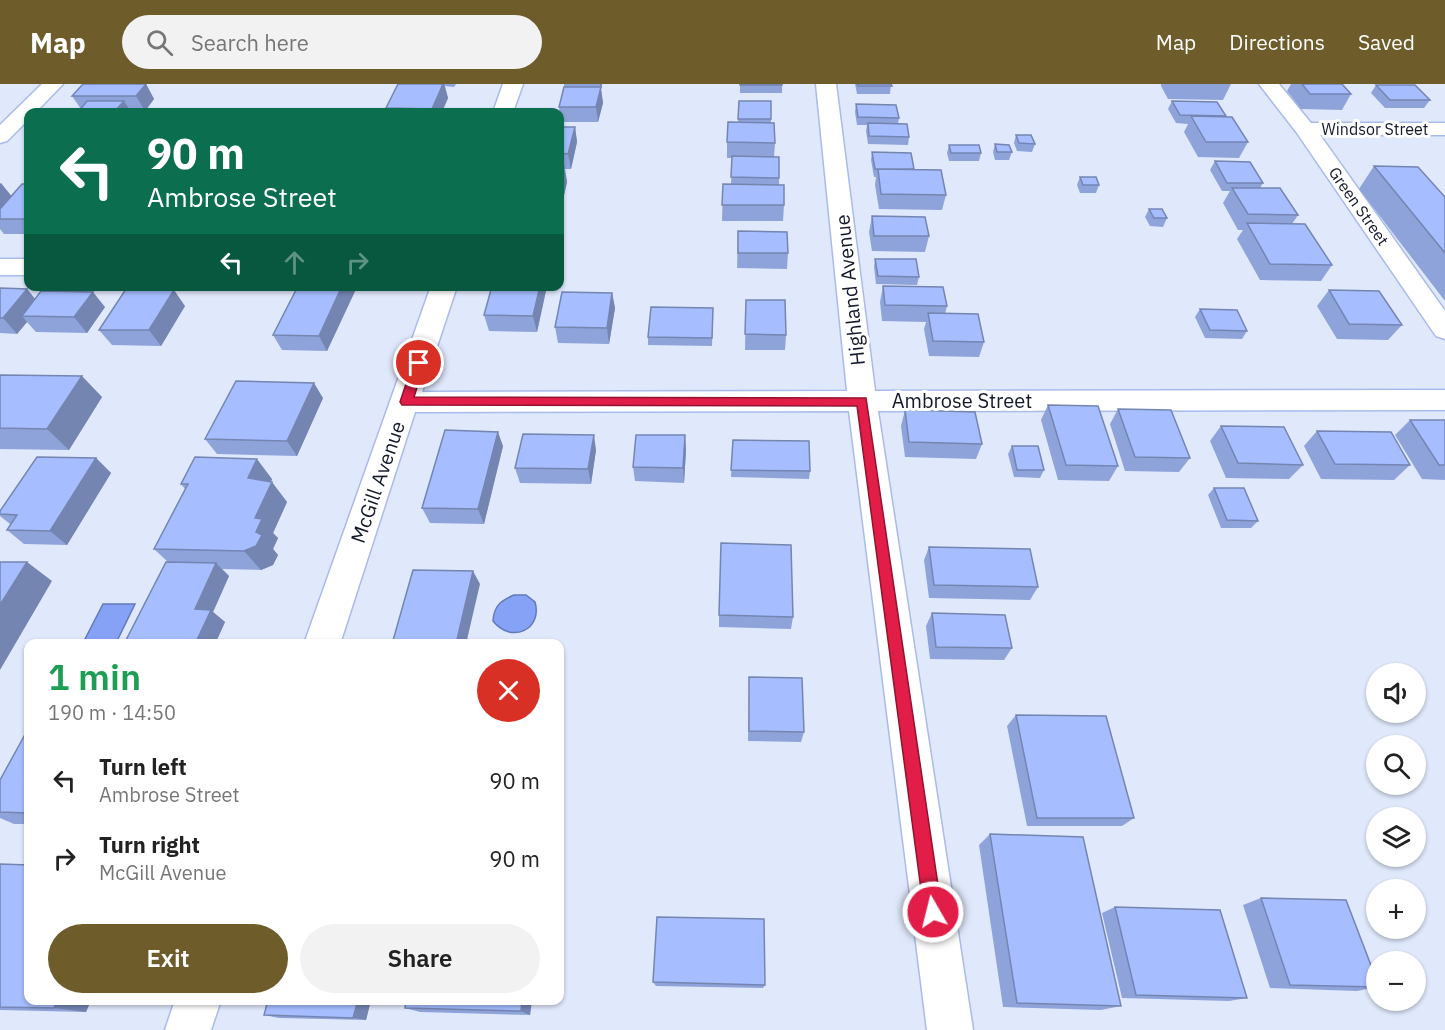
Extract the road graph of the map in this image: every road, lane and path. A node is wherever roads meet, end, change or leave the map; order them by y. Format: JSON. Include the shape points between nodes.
{"nodes":[{"id":1,"x":53,"y":84,"type":"edge"},
{"id":2,"x":513,"y":84,"type":"edge"},
{"id":3,"x":826,"y":84,"type":"edge"},
{"id":4,"x":1269,"y":84,"type":"edge"},
{"id":5,"x":29,"y":108,"type":"edge"},
{"id":6,"x":504,"y":108,"type":"edge"},
{"id":7,"x":24,"y":113,"type":"edge"},
{"id":8,"x":1305,"y":129,"type":"junction"},
{"id":9,"x":1445,"y":129,"type":"edge"},
{"id":10,"x":0,"y":137,"type":"edge"},
{"id":11,"x":0,"y":267,"type":"edge"},
{"id":12,"x":24,"y":267,"type":"edge"},
{"id":13,"x":442,"y":291,"type":"edge"},
{"id":14,"x":1445,"y":330,"type":"edge"},
{"id":15,"x":1445,"y":400,"type":"edge"},
{"id":16,"x":862,"y":401,"type":"junction"},
{"id":17,"x":406,"y":402,"type":"junction"},
{"id":18,"x":324,"y":639,"type":"edge"},
{"id":19,"x":196,"y":1005,"type":"edge"},
{"id":20,"x":188,"y":1030,"type":"edge"},
{"id":21,"x":950,"y":1030,"type":"edge"}],
"edges":[{"from":1,"to":5,"type":"street"},
{"from":2,"to":6,"type":"street"},
{"from":3,"to":16,"type":"street","name":"Highland Avenue"},
{"from":4,"to":8,"type":"street","name":"Green Street"},
{"from":7,"to":10,"type":"street"},
{"from":8,"to":9,"type":"street","name":"Windsor Street"},
{"from":8,"to":14,"type":"street","name":"Green Street"},
{"from":11,"to":12,"type":"street"},
{"from":13,"to":17,"type":"street","name":"McGill Avenue"},
{"from":15,"to":16,"type":"street","name":"Ambrose Street"},
{"from":16,"to":17,"type":"street","name":"Ambrose Street"},
{"from":16,"to":21,"type":"street","name":"Highland Avenue"},
{"from":17,"to":18,"type":"street","name":"McGill Avenue"},
{"from":19,"to":20,"type":"street"}]}
